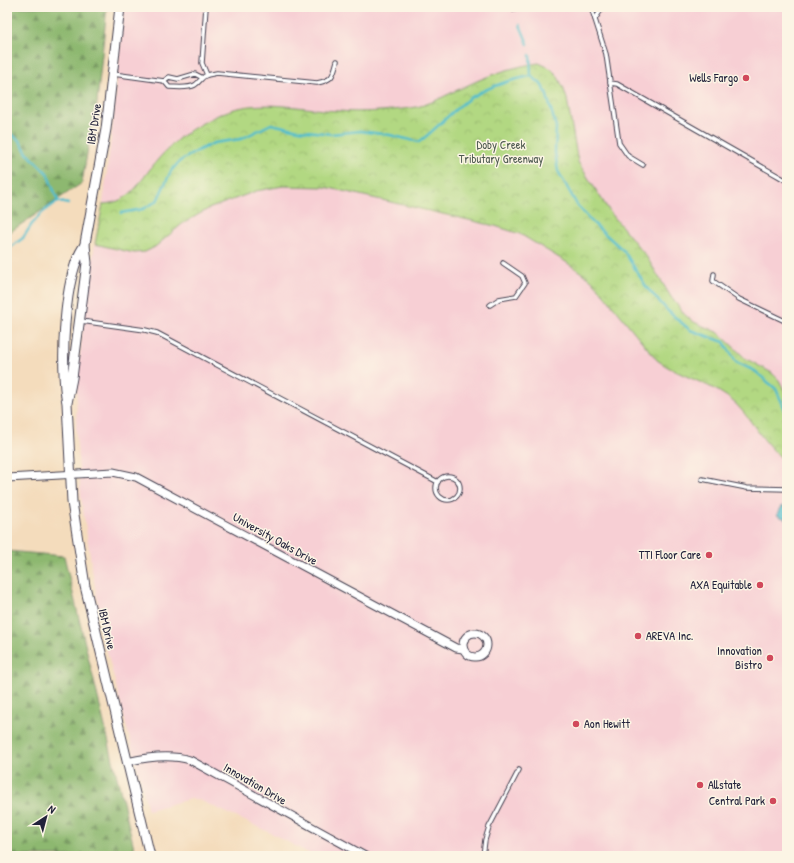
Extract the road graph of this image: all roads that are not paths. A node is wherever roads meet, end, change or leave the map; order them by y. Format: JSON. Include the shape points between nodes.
{"nodes":[{"id":1,"x":120,"y":7,"type":"edge"},
{"id":2,"x":206,"y":7,"type":"edge"},
{"id":3,"x":506,"y":7,"type":"edge"},
{"id":4,"x":527,"y":7,"type":"edge"},
{"id":5,"x":545,"y":7,"type":"edge"},
{"id":6,"x":592,"y":7,"type":"edge"},
{"id":7,"x":603,"y":7,"type":"edge"},
{"id":8,"x":595,"y":19,"type":"junction"},
{"id":9,"x":337,"y":61,"type":"dead end"},
{"id":10,"x":113,"y":74,"type":"junction"},
{"id":11,"x":207,"y":76,"type":"junction"},
{"id":12,"x":201,"y":77,"type":"junction"},
{"id":13,"x":164,"y":81,"type":"junction"},
{"id":14,"x":610,"y":83,"type":"junction"},
{"id":15,"x":643,"y":165,"type":"dead end"},
{"id":16,"x":787,"y":181,"type":"edge"},
{"id":17,"x":85,"y":244,"type":"junction"},
{"id":18,"x":503,"y":264,"type":"dead end"},
{"id":19,"x":714,"y":274,"type":"dead end"},
{"id":20,"x":490,"y":305,"type":"dead end"},
{"id":21,"x":78,"y":321,"type":"junction"},
{"id":22,"x":787,"y":322,"type":"edge"},
{"id":23,"x":67,"y":403,"type":"junction"},
{"id":24,"x":70,"y":475,"type":"junction"},
{"id":25,"x":7,"y":478,"type":"edge"},
{"id":26,"x":702,"y":479,"type":"dead end"},
{"id":27,"x":438,"y":482,"type":"junction"},
{"id":28,"x":787,"y":489,"type":"edge"},
{"id":29,"x":463,"y":649,"type":"dead end"},
{"id":30,"x":127,"y":762,"type":"junction"},
{"id":31,"x":519,"y":770,"type":"dead end"},
{"id":32,"x":150,"y":856,"type":"edge"},
{"id":33,"x":365,"y":856,"type":"edge"},
{"id":34,"x":484,"y":856,"type":"edge"}],
"edges":[{"from":1,"to":10,"type":"street","name":"IBM Drive"},
{"from":2,"to":11,"type":"lane","via":[[202,63]]},
{"from":3,"to":4,"type":"lane"},
{"from":4,"to":5,"type":"lane"},
{"from":6,"to":8,"type":"lane"},
{"from":7,"to":8,"type":"lane"},
{"from":8,"to":14,"type":"lane","via":[[606,54]]},
{"from":9,"to":11,"type":"lane","via":[[334,75],[327,81],[317,83],[217,73]]},
{"from":10,"to":13,"type":"lane"},
{"from":10,"to":17,"type":"street","name":"IBM Drive"},
{"from":11,"to":12,"type":"lane"},
{"from":12,"to":13,"type":"lane","via":[[195,74],[178,78],[169,77]]},
{"from":12,"to":13,"type":"lane","via":[[195,85],[183,88],[169,87]]},
{"from":14,"to":15,"type":"lane","via":[[619,143],[628,156]]},
{"from":14,"to":16,"type":"lane","via":[[617,84]]},
{"from":17,"to":21,"type":"street","name":"IBM Drive","via":[[87,263]]},
{"from":17,"to":23,"type":"street","name":"IBM Drive","via":[[74,270],[64,333],[63,375]]},
{"from":18,"to":20,"type":"lane","via":[[522,276],[525,283],[516,296],[498,299]]},
{"from":19,"to":22,"type":"lane","via":[[713,281],[730,293]]},
{"from":21,"to":23,"type":"street","name":"IBM Drive"},
{"from":21,"to":27,"type":"lane","via":[[157,333]]},
{"from":23,"to":24,"type":"street","name":"IBM Drive"},
{"from":24,"to":25,"type":"street","name":"University Oaks Drive"},
{"from":24,"to":29,"type":"street","name":"University Oaks Drive","via":[[112,472],[136,477],[375,606],[456,648]]},
{"from":24,"to":30,"type":"street","name":"IBM Drive","via":[[85,586]]},
{"from":26,"to":28,"type":"lane","via":[[747,488]]},
{"from":27,"to":27,"type":"lane","via":[[437,493],[442,499],[450,500],[458,496],[461,489],[455,478],[448,476]]},
{"from":30,"to":32,"type":"street","name":"IBM Drive"},
{"from":30,"to":33,"type":"street","name":"Innovation Drive","via":[[152,758],[190,760]]},
{"from":31,"to":34,"type":"lane","via":[[489,827]]}]}
